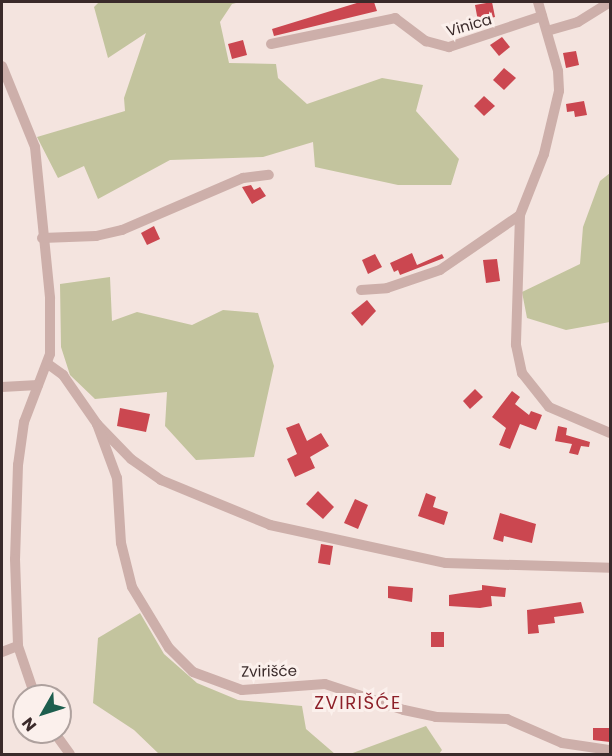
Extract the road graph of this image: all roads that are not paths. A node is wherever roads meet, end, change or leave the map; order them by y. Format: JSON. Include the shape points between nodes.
{"nodes":[{"id":1,"x":538,"y":2,"type":"edge"},
{"id":2,"x":610,"y":2,"type":"edge"},
{"id":3,"x":542,"y":16,"type":"junction"},
{"id":4,"x":547,"y":31,"type":"junction"},
{"id":5,"x":271,"y":44,"type":"dead end"},
{"id":6,"x":2,"y":66,"type":"edge"},
{"id":7,"x":269,"y":175,"type":"dead end"},
{"id":8,"x":520,"y":215,"type":"junction"},
{"id":9,"x":42,"y":238,"type":"junction"},
{"id":10,"x":362,"y":291,"type":"dead end"},
{"id":11,"x":48,"y":364,"type":"junction"},
{"id":12,"x":38,"y":385,"type":"junction"},
{"id":13,"x":2,"y":387,"type":"edge"},
{"id":14,"x":97,"y":424,"type":"junction"},
{"id":15,"x":610,"y":434,"type":"edge"},
{"id":16,"x":610,"y":568,"type":"edge"},
{"id":17,"x":18,"y":646,"type":"junction"},
{"id":18,"x":2,"y":652,"type":"edge"},
{"id":19,"x":31,"y":684,"type":"edge"},
{"id":20,"x":610,"y":750,"type":"edge"},
{"id":21,"x":595,"y":754,"type":"edge"}],
"edges":[{"from":1,"to":3,"type":"street"},
{"from":2,"to":4,"type":"street","via":[[578,22]]},
{"from":3,"to":4,"type":"street"},
{"from":3,"to":5,"type":"street","name":"Vinica","via":[[449,47],[426,41],[395,18]]},
{"from":4,"to":8,"type":"street","via":[[558,71],[557,109]]},
{"from":6,"to":9,"type":"street","via":[[35,147]]},
{"from":7,"to":9,"type":"street","via":[[243,178],[122,230],[96,236]]},
{"from":8,"to":10,"type":"street","via":[[440,270],[387,288]]},
{"from":8,"to":15,"type":"street","via":[[516,345],[522,373],[549,407]]},
{"from":9,"to":11,"type":"street","via":[[50,298]]},
{"from":11,"to":12,"type":"street"},
{"from":11,"to":14,"type":"street","name":"Zvirišće","via":[[63,375]]},
{"from":12,"to":13,"type":"street"},
{"from":12,"to":17,"type":"street","via":[[24,422],[18,465]]},
{"from":14,"to":16,"type":"street","name":"Zvirišće","via":[[131,459],[161,480],[270,525],[446,563]]},
{"from":14,"to":20,"type":"street","name":"Zvirišće","via":[[117,478],[121,543],[132,587],[170,648],[193,672],[242,690],[325,684],[404,710],[436,717],[507,719],[562,743]]},
{"from":17,"to":18,"type":"street"},
{"from":17,"to":19,"type":"street"},
{"from":20,"to":21,"type":"street","name":"Zvirišće"}]}
